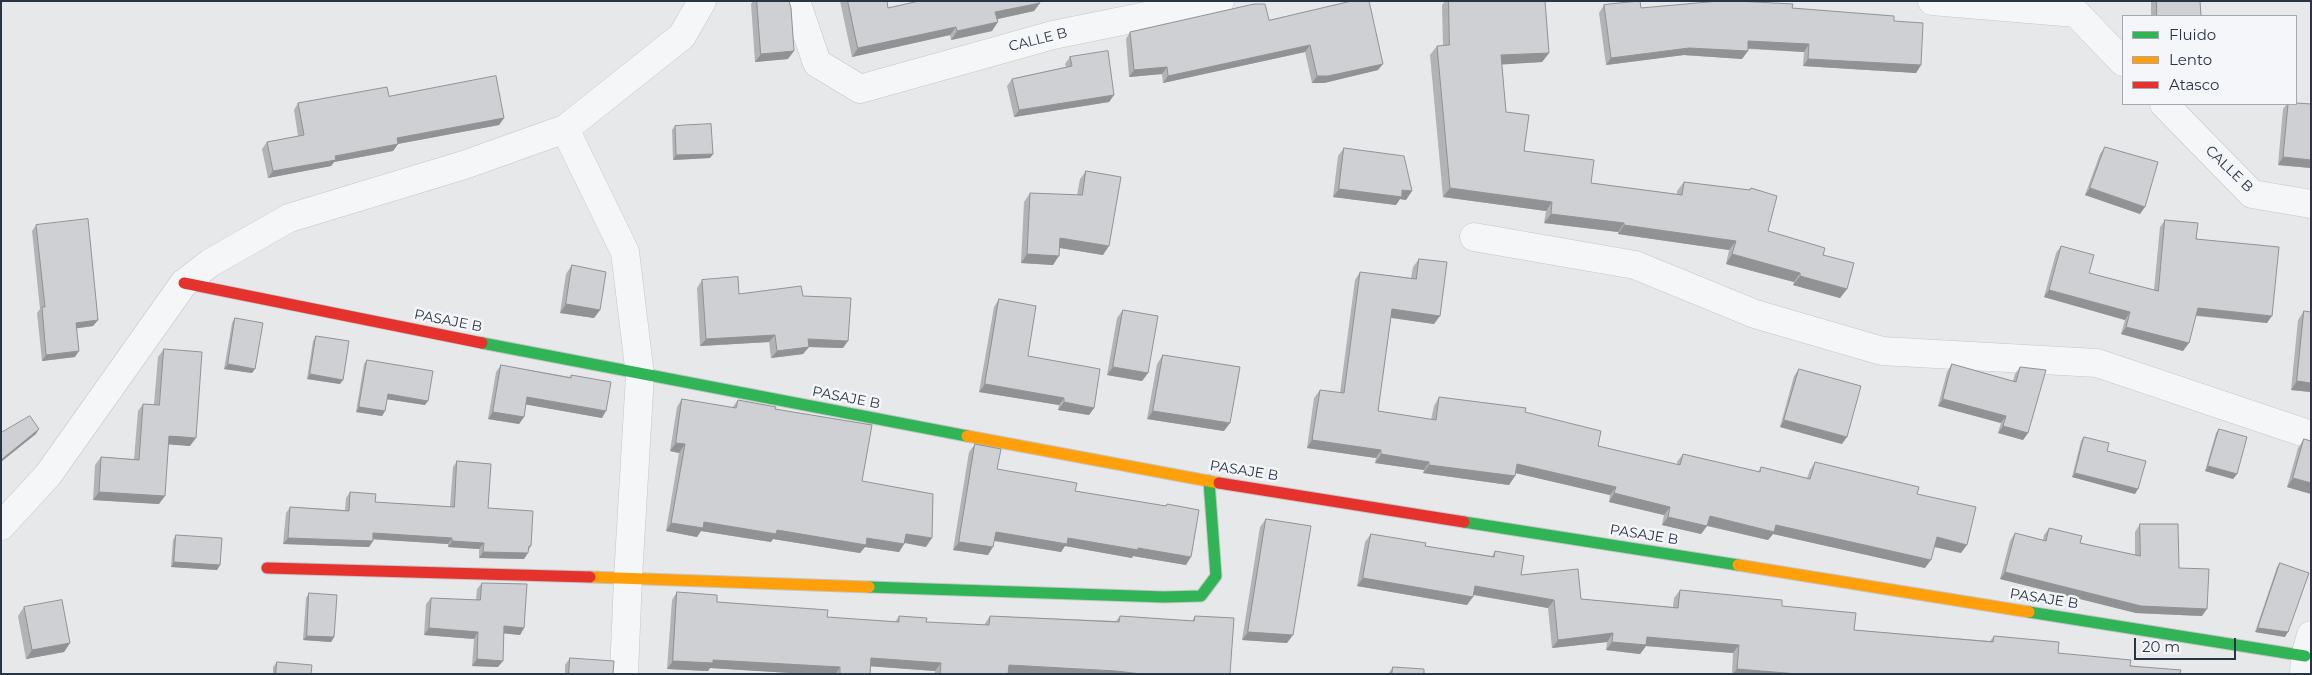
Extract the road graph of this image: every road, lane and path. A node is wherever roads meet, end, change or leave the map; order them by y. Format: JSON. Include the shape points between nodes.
{"nodes":[{"id":1,"x":702,"y":1,"type":"edge"},
{"id":2,"x":796,"y":1,"type":"edge"},
{"id":3,"x":1220,"y":1,"type":"edge"},
{"id":4,"x":1932,"y":1,"type":"edge"},
{"id":5,"x":2076,"y":7,"type":"edge"},
{"id":6,"x":2122,"y":61,"type":"edge"},
{"id":7,"x":2165,"y":105,"type":"edge"},
{"id":8,"x":564,"y":128,"type":"junction"},
{"id":9,"x":2311,"y":204,"type":"edge"},
{"id":10,"x":1474,"y":237,"type":"dead end"},
{"id":11,"x":184,"y":283,"type":"junction"},
{"id":12,"x":640,"y":375,"type":"junction"},
{"id":13,"x":2311,"y":435,"type":"edge"},
{"id":14,"x":1208,"y":481,"type":"junction"},
{"id":15,"x":1,"y":526,"type":"edge"},
{"id":16,"x":267,"y":568,"type":"dead end"},
{"id":17,"x":628,"y":578,"type":"junction"},
{"id":18,"x":2308,"y":654,"type":"edge"},
{"id":19,"x":624,"y":674,"type":"edge"}],
"edges":[{"from":1,"to":8,"type":"street","via":[[682,36]]},
{"from":2,"to":3,"type":"street","name":"CALLE B","via":[[817,63],[860,89],[1053,35]]},
{"from":4,"to":5,"type":"street"},
{"from":5,"to":6,"type":"street"},
{"from":7,"to":9,"type":"street","name":"CALLE B","via":[[2252,194]]},
{"from":8,"to":11,"type":"street","via":[[464,166],[289,218],[210,263]]},
{"from":8,"to":12,"type":"street","via":[[625,252]]},
{"from":10,"to":13,"type":"street","via":[[1635,266],[1755,314],[1882,351],[2097,363]]},
{"from":11,"to":12,"type":"street","name":"PASAJE B"},
{"from":11,"to":15,"type":"street","via":[[48,475]]},
{"from":12,"to":14,"type":"street","name":"PASAJE B"},
{"from":12,"to":17,"type":"street"},
{"from":14,"to":17,"type":"street","via":[[1216,576],[1201,596]]},
{"from":14,"to":18,"type":"street","name":"PASAJE B"},
{"from":16,"to":17,"type":"street"},
{"from":17,"to":19,"type":"street"}]}
